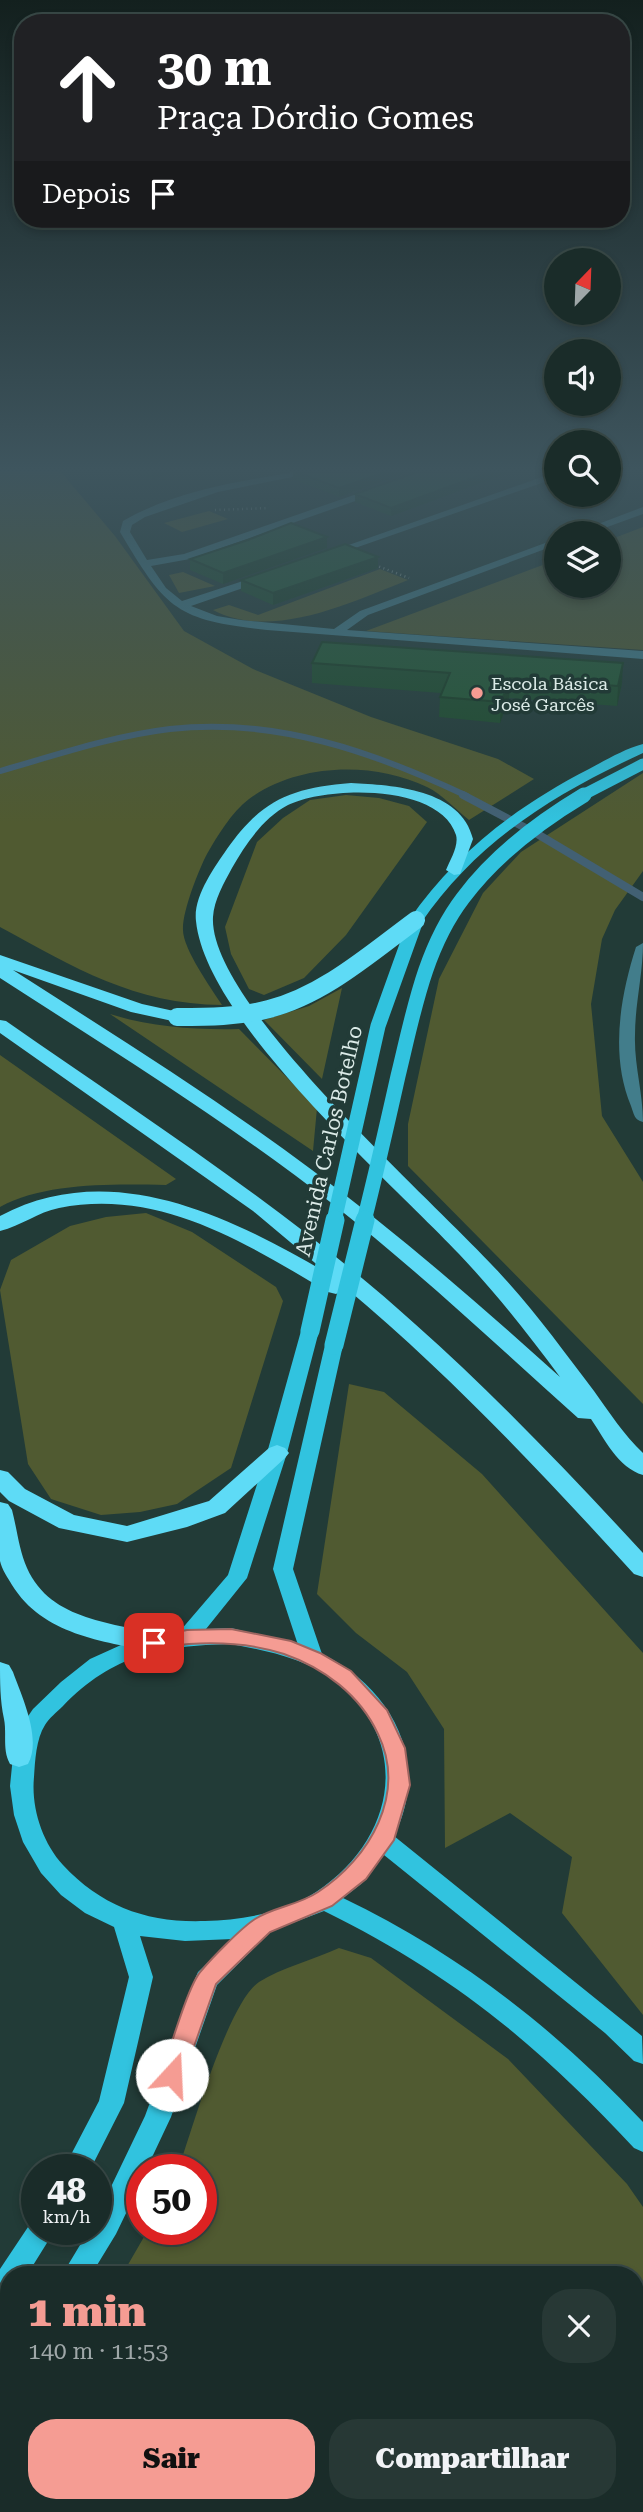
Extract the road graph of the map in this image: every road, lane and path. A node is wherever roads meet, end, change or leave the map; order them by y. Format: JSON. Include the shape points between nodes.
{"nodes":[{"id":1,"x":163,"y":589,"type":"edge"},
{"id":2,"x":228,"y":589,"type":"edge"},
{"id":3,"x":427,"y":589,"type":"edge"},
{"id":4,"x":183,"y":605,"type":"junction"},
{"id":5,"x":336,"y":632,"type":"junction"},
{"id":6,"x":643,"y":654,"type":"edge"},
{"id":7,"x":643,"y":748,"type":"edge"},
{"id":8,"x":643,"y":764,"type":"edge"},
{"id":9,"x":454,"y":870,"type":"junction"},
{"id":10,"x":416,"y":920,"type":"junction"},
{"id":11,"x":643,"y":947,"type":"edge"},
{"id":12,"x":0,"y":960,"type":"edge"},
{"id":13,"x":0,"y":970,"type":"edge"},
{"id":14,"x":0,"y":1025,"type":"edge"},
{"id":15,"x":643,"y":1117,"type":"edge"},
{"id":16,"x":0,"y":1226,"type":"edge"},
{"id":17,"x":407,"y":1328,"type":"junction"},
{"id":18,"x":624,"y":1447,"type":"junction"},
{"id":19,"x":277,"y":1453,"type":"junction"},
{"id":20,"x":643,"y":1467,"type":"edge"},
{"id":21,"x":0,"y":1478,"type":"edge"},
{"id":22,"x":0,"y":1510,"type":"edge"},
{"id":23,"x":643,"y":1568,"type":"edge"},
{"id":24,"x":187,"y":1637,"type":"junction"},
{"id":25,"x":154,"y":1643,"type":"junction"},
{"id":26,"x":313,"y":1658,"type":"junction"},
{"id":27,"x":0,"y":1672,"type":"edge"},
{"id":28,"x":19,"y":1757,"type":"junction"},
{"id":29,"x":383,"y":1840,"type":"junction"},
{"id":30,"x":324,"y":1900,"type":"junction"},
{"id":31,"x":124,"y":1921,"type":"junction"},
{"id":32,"x":262,"y":1926,"type":"junction"},
{"id":33,"x":643,"y":2053,"type":"edge"},
{"id":34,"x":643,"y":2140,"type":"edge"},
{"id":35,"x":84,"y":2154,"type":"edge"},
{"id":36,"x":32,"y":2245,"type":"edge"},
{"id":37,"x":17,"y":2266,"type":"edge"},
{"id":38,"x":82,"y":2266,"type":"edge"}],
"edges":[{"from":1,"to":4,"type":"street"},
{"from":2,"to":4,"type":"street"},
{"from":3,"to":5,"type":"street","via":[[364,613]]},
{"from":4,"to":5,"type":"street","via":[[223,621]]},
{"from":5,"to":6,"type":"street"},
{"from":7,"to":9,"type":"main road","name":"Avenida Carlos Botelho","via":[[554,793]]},
{"from":8,"to":26,"type":"main road","bridge":true,"via":[[586,794],[513,847],[461,900],[418,999],[283,1569]]},
{"from":9,"to":10,"type":"main road","name":"Avenida Carlos Botelho"},
{"from":9,"to":18,"type":"highway","via":[[464,835],[452,815],[428,800],[392,790],[349,786],[310,792],[281,802],[245,832],[214,883],[204,920],[217,967],[244,1010],[302,1079],[497,1282]]},
{"from":10,"to":12,"type":"highway","bridge":true,"via":[[294,1000],[223,1017],[177,1017],[137,1008]]},
{"from":10,"to":19,"type":"main road","name":"Avenida Carlos Botelho","bridge":true,"via":[[378,1026],[310,1331]]},
{"from":11,"to":15,"type":"street","via":[[626,1025],[634,1099]]},
{"from":13,"to":18,"type":"highway","via":[[305,1174],[425,1269]]},
{"from":14,"to":17,"type":"highway","via":[[260,1207]]},
{"from":16,"to":17,"type":"highway","via":[[16,1214],[54,1203],[88,1197],[144,1199],[194,1212],[244,1234]]},
{"from":17,"to":23,"type":"highway","via":[[559,1476]]},
{"from":18,"to":20,"type":"highway"},
{"from":19,"to":21,"type":"highway","via":[[217,1507],[127,1534],[68,1522],[17,1495]]},
{"from":19,"to":24,"type":"main road","name":"Avenida Carlos Botelho","via":[[237,1577]]},
{"from":22,"to":25,"type":"highway","via":[[17,1572],[37,1602],[68,1623]]},
{"from":24,"to":25,"type":"main road"},
{"from":24,"to":26,"type":"main road","via":[[231,1636],[284,1646]]},
{"from":25,"to":28,"type":"main road","via":[[115,1656],[75,1679],[34,1723]]},
{"from":26,"to":29,"type":"main road","via":[[344,1676],[377,1710],[395,1748],[400,1785]]},
{"from":27,"to":28,"type":"highway","via":[[17,1719]]},
{"from":28,"to":31,"type":"main road","via":[[14,1800],[25,1839],[41,1865],[72,1895]]},
{"from":29,"to":30,"type":"main road","via":[[359,1872]]},
{"from":29,"to":33,"type":"main road","via":[[435,1886],[624,2032]]},
{"from":30,"to":32,"type":"main road"},
{"from":30,"to":34,"type":"main road","via":[[394,1934],[472,1984],[590,2084]]},
{"from":31,"to":32,"type":"main road","via":[[191,1933]]},
{"from":31,"to":35,"type":"main road","via":[[141,1977],[111,2103]]},
{"from":32,"to":38,"type":"main road","via":[[207,1979],[158,2117],[107,2225]]},
{"from":36,"to":37,"type":"main road"}]}
